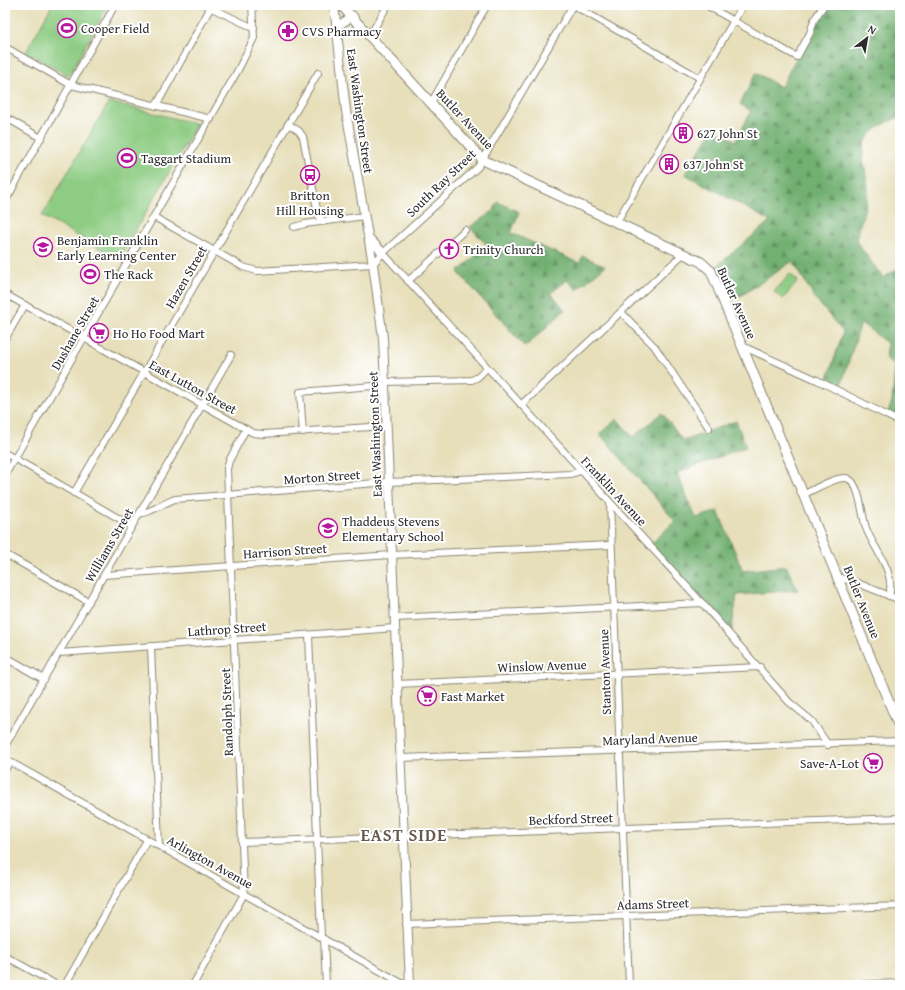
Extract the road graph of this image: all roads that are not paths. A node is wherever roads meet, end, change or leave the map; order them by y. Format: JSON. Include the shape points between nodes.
{"nodes":[{"id":1,"x":115,"y":5,"type":"edge"},
{"id":2,"x":252,"y":5,"type":"edge"},
{"id":3,"x":334,"y":5,"type":"edge"},
{"id":4,"x":341,"y":5,"type":"edge"},
{"id":5,"x":388,"y":5,"type":"edge"},
{"id":6,"x":487,"y":5,"type":"edge"},
{"id":7,"x":706,"y":5,"type":"edge"},
{"id":8,"x":743,"y":5,"type":"edge"},
{"id":9,"x":824,"y":5,"type":"edge"},
{"id":10,"x":209,"y":6,"type":"edge"},
{"id":11,"x":572,"y":6,"type":"edge"},
{"id":12,"x":353,"y":16,"type":"junction"},
{"id":13,"x":733,"y":21,"type":"junction"},
{"id":14,"x":336,"y":27,"type":"junction"},
{"id":15,"x":254,"y":28,"type":"junction"},
{"id":16,"x":370,"y":36,"type":"junction"},
{"id":17,"x":5,"y":47,"type":"edge"},
{"id":18,"x":318,"y":73,"type":"dead end"},
{"id":19,"x":700,"y":78,"type":"junction"},
{"id":20,"x":71,"y":85,"type":"junction"},
{"id":21,"x":431,"y":103,"type":"junction"},
{"id":22,"x":156,"y":106,"type":"junction"},
{"id":23,"x":5,"y":117,"type":"edge"},
{"id":24,"x":211,"y":119,"type":"junction"},
{"id":25,"x":288,"y":124,"type":"junction"},
{"id":26,"x":41,"y":138,"type":"junction"},
{"id":27,"x":483,"y":160,"type":"junction"},
{"id":28,"x":5,"y":202,"type":"edge"},
{"id":29,"x":364,"y":216,"type":"junction"},
{"id":30,"x":154,"y":217,"type":"junction"},
{"id":31,"x":324,"y":221,"type":"junction"},
{"id":32,"x":616,"y":223,"type":"junction"},
{"id":33,"x":294,"y":227,"type":"dead end"},
{"id":34,"x":465,"y":230,"type":"dead end"},
{"id":35,"x":368,"y":237,"type":"junction"},
{"id":36,"x":213,"y":251,"type":"junction"},
{"id":37,"x":383,"y":253,"type":"junction"},
{"id":38,"x":683,"y":254,"type":"junction"},
{"id":39,"x":373,"y":264,"type":"junction"},
{"id":40,"x":408,"y":281,"type":"junction"},
{"id":41,"x":5,"y":294,"type":"edge"},
{"id":42,"x":25,"y":305,"type":"junction"},
{"id":43,"x":622,"y":312,"type":"junction"},
{"id":44,"x":85,"y":339,"type":"junction"},
{"id":45,"x":5,"y":340,"type":"edge"},
{"id":46,"x":742,"y":346,"type":"junction"},
{"id":47,"x":231,"y":355,"type":"dead end"},
{"id":48,"x":487,"y":368,"type":"junction"},
{"id":49,"x":144,"y":372,"type":"junction"},
{"id":50,"x":385,"y":384,"type":"junction"},
{"id":51,"x":202,"y":405,"type":"junction"},
{"id":52,"x":521,"y":405,"type":"junction"},
{"id":53,"x":900,"y":422,"type":"edge"},
{"id":54,"x":386,"y":426,"type":"junction"},
{"id":55,"x":708,"y":428,"type":"dead end"},
{"id":56,"x":246,"y":429,"type":"junction"},
{"id":57,"x":303,"y":432,"type":"junction"},
{"id":58,"x":5,"y":454,"type":"edge"},
{"id":59,"x":14,"y":459,"type":"junction"},
{"id":60,"x":581,"y":471,"type":"junction"},
{"id":61,"x":5,"y":475,"type":"edge"},
{"id":62,"x":389,"y":482,"type":"junction"},
{"id":63,"x":74,"y":493,"type":"junction"},
{"id":64,"x":229,"y":494,"type":"junction"},
{"id":65,"x":803,"y":495,"type":"junction"},
{"id":66,"x":610,"y":503,"type":"junction"},
{"id":67,"x":140,"y":513,"type":"junction"},
{"id":68,"x":132,"y":526,"type":"junction"},
{"id":69,"x":611,"y":545,"type":"junction"},
{"id":70,"x":5,"y":554,"type":"edge"},
{"id":71,"x":391,"y":554,"type":"junction"},
{"id":72,"x":232,"y":566,"type":"junction"},
{"id":73,"x":104,"y":575,"type":"junction"},
{"id":74,"x":837,"y":577,"type":"junction"},
{"id":75,"x":889,"y":596,"type":"junction"},
{"id":76,"x":900,"y":600,"type":"edge"},
{"id":77,"x":89,"y":602,"type":"junction"},
{"id":78,"x":702,"y":603,"type":"junction"},
{"id":79,"x":614,"y":608,"type":"junction"},
{"id":80,"x":394,"y":618,"type":"junction"},
{"id":81,"x":394,"y":628,"type":"junction"},
{"id":82,"x":309,"y":634,"type":"junction"},
{"id":83,"x":235,"y":640,"type":"junction"},
{"id":84,"x":151,"y":646,"type":"junction"},
{"id":85,"x":60,"y":652,"type":"junction"},
{"id":86,"x":5,"y":657,"type":"edge"},
{"id":87,"x":760,"y":667,"type":"junction"},
{"id":88,"x":616,"y":674,"type":"junction"},
{"id":89,"x":44,"y":679,"type":"junction"},
{"id":90,"x":397,"y":684,"type":"junction"},
{"id":91,"x":900,"y":729,"type":"edge"},
{"id":92,"x":900,"y":741,"type":"edge"},
{"id":93,"x":828,"y":745,"type":"junction"},
{"id":94,"x":5,"y":746,"type":"edge"},
{"id":95,"x":619,"y":751,"type":"junction"},
{"id":96,"x":400,"y":758,"type":"junction"},
{"id":97,"x":7,"y":760,"type":"edge"},
{"id":98,"x":5,"y":770,"type":"edge"},
{"id":99,"x":900,"y":818,"type":"edge"},
{"id":100,"x":622,"y":828,"type":"junction"},
{"id":101,"x":403,"y":836,"type":"junction"},
{"id":102,"x":317,"y":839,"type":"junction"},
{"id":103,"x":147,"y":840,"type":"junction"},
{"id":104,"x":242,"y":842,"type":"junction"},
{"id":105,"x":159,"y":846,"type":"junction"},
{"id":106,"x":244,"y":894,"type":"junction"},
{"id":107,"x":900,"y":906,"type":"edge"},
{"id":108,"x":627,"y":916,"type":"junction"},
{"id":109,"x":406,"y":924,"type":"junction"},
{"id":110,"x":322,"y":938,"type":"junction"},
{"id":111,"x":5,"y":956,"type":"edge"},
{"id":112,"x":900,"y":983,"type":"edge"},
{"id":113,"x":57,"y":985,"type":"edge"},
{"id":114,"x":65,"y":985,"type":"edge"},
{"id":115,"x":193,"y":985,"type":"edge"},
{"id":116,"x":326,"y":985,"type":"edge"},
{"id":117,"x":405,"y":985,"type":"edge"},
{"id":118,"x":410,"y":985,"type":"edge"},
{"id":119,"x":629,"y":985,"type":"edge"},
{"id":120,"x":846,"y":985,"type":"edge"}],
"edges":[{"from":1,"to":20,"type":"street"},
{"from":2,"to":15,"type":"street","name":"Dushane Street"},
{"from":3,"to":14,"type":"main road","name":"East Washington Street"},
{"from":4,"to":12,"type":"main road","name":"Butler Avenue"},
{"from":5,"to":16,"type":"street"},
{"from":6,"to":21,"type":"street"},
{"from":7,"to":13,"type":"street"},
{"from":8,"to":13,"type":"street"},
{"from":9,"to":13,"type":"street","via":[[797,57]]},
{"from":10,"to":15,"type":"street"},
{"from":10,"to":22,"type":"street"},
{"from":11,"to":19,"type":"street"},
{"from":11,"to":27,"type":"street","name":"South Ray Street"},
{"from":12,"to":14,"type":"main road"},
{"from":12,"to":16,"type":"main road","name":"Butler Avenue"},
{"from":13,"to":19,"type":"street"},
{"from":14,"to":29,"type":"main road","name":"East Washington Street","via":[[346,111]]},
{"from":15,"to":24,"type":"street","name":"Dushane Street","via":[[252,43]]},
{"from":16,"to":21,"type":"main road","name":"Butler Avenue"},
{"from":17,"to":20,"type":"street"},
{"from":18,"to":25,"type":"street","name":"Hazen Street"},
{"from":19,"to":32,"type":"street"},
{"from":20,"to":22,"type":"street"},
{"from":20,"to":26,"type":"street"},
{"from":21,"to":27,"type":"main road","name":"Butler Avenue"},
{"from":22,"to":24,"type":"street"},
{"from":23,"to":26,"type":"street"},
{"from":24,"to":30,"type":"street","name":"Dushane Street"},
{"from":25,"to":31,"type":"street","via":[[303,137],[318,214]]},
{"from":25,"to":36,"type":"street","name":"Hazen Street"},
{"from":26,"to":28,"type":"street"},
{"from":27,"to":32,"type":"main road","name":"Butler Avenue"},
{"from":27,"to":37,"type":"street","name":"South Ray Street"},
{"from":29,"to":31,"type":"street"},
{"from":29,"to":35,"type":"main road","name":"East Washington Street"},
{"from":30,"to":36,"type":"street"},
{"from":30,"to":44,"type":"street","name":"Dushane Street"},
{"from":31,"to":33,"type":"street"},
{"from":32,"to":38,"type":"main road","name":"Butler Avenue"},
{"from":34,"to":40,"type":"street"},
{"from":35,"to":37,"type":"main road"},
{"from":35,"to":39,"type":"main road","name":"East Washington Street"},
{"from":36,"to":39,"type":"street","via":[[243,267],[262,272]]},
{"from":36,"to":49,"type":"street","name":"Hazen Street"},
{"from":37,"to":39,"type":"street","name":"South Ray Street"},
{"from":37,"to":40,"type":"street","name":"Franklin Avenue"},
{"from":38,"to":43,"type":"street"},
{"from":38,"to":46,"type":"main road","name":"Butler Avenue","via":[[701,262],[711,271]]},
{"from":39,"to":50,"type":"main road","name":"East Washington Street","via":[[381,320]]},
{"from":40,"to":48,"type":"street","name":"Franklin Avenue"},
{"from":41,"to":42,"type":"street","name":"East Lutton Street"},
{"from":42,"to":44,"type":"street","name":"East Lutton Street"},
{"from":42,"to":45,"type":"street"},
{"from":43,"to":52,"type":"street"},
{"from":43,"to":55,"type":"street","via":[[650,341]]},
{"from":44,"to":49,"type":"street","name":"East Lutton Street"},
{"from":44,"to":59,"type":"street","name":"Dushane Street"},
{"from":46,"to":53,"type":"street"},
{"from":46,"to":65,"type":"main road","name":"Butler Avenue"},
{"from":47,"to":51,"type":"street","name":"Williams Street"},
{"from":48,"to":50,"type":"street","via":[[472,380]]},
{"from":48,"to":52,"type":"street","name":"Franklin Avenue"},
{"from":49,"to":51,"type":"street","name":"East Lutton Street"},
{"from":49,"to":63,"type":"street","name":"Hazen Street"},
{"from":50,"to":54,"type":"main road","name":"East Washington Street"},
{"from":50,"to":57,"type":"street","via":[[300,392]]},
{"from":51,"to":56,"type":"street","name":"East Lutton Street"},
{"from":51,"to":67,"type":"street","name":"Williams Street"},
{"from":52,"to":60,"type":"street","name":"Franklin Avenue"},
{"from":54,"to":57,"type":"street","name":"East Lutton Street"},
{"from":54,"to":62,"type":"main road","name":"East Washington Street"},
{"from":56,"to":57,"type":"street","name":"East Lutton Street","via":[[259,434]]},
{"from":56,"to":64,"type":"street","name":"Randolph Street","via":[[228,465]]},
{"from":58,"to":59,"type":"street"},
{"from":59,"to":61,"type":"street","name":"Dushane Street"},
{"from":59,"to":63,"type":"street"},
{"from":60,"to":62,"type":"street","name":"Morton Street","via":[[572,474]]},
{"from":60,"to":66,"type":"street","name":"Franklin Avenue"},
{"from":62,"to":64,"type":"street","name":"Morton Street"},
{"from":62,"to":71,"type":"main road","name":"East Washington Street"},
{"from":63,"to":68,"type":"street"},
{"from":64,"to":67,"type":"street","name":"Morton Street","via":[[175,499],[160,504],[146,513]]},
{"from":64,"to":72,"type":"street","name":"Randolph Street"},
{"from":65,"to":74,"type":"main road","name":"Butler Avenue"},
{"from":65,"to":75,"type":"street","via":[[838,479],[848,478],[852,481],[867,530],[891,580]]},
{"from":66,"to":69,"type":"street","name":"Stanton Avenue"},
{"from":66,"to":78,"type":"street","name":"Franklin Avenue"},
{"from":67,"to":68,"type":"street","name":"Williams Street"},
{"from":68,"to":73,"type":"street","name":"Williams Street"},
{"from":69,"to":71,"type":"street","name":"Harrison Street"},
{"from":69,"to":79,"type":"street","name":"Stanton Avenue"},
{"from":70,"to":77,"type":"street"},
{"from":71,"to":72,"type":"street","name":"Harrison Street"},
{"from":71,"to":80,"type":"main road","name":"East Washington Street"},
{"from":72,"to":73,"type":"street","name":"Harrison Street"},
{"from":72,"to":83,"type":"street","name":"Randolph Street"},
{"from":73,"to":77,"type":"street","name":"Williams Street"},
{"from":74,"to":75,"type":"street"},
{"from":74,"to":91,"type":"main road","name":"Butler Avenue"},
{"from":75,"to":76,"type":"street"},
{"from":77,"to":85,"type":"street","name":"Williams Street"},
{"from":78,"to":79,"type":"street"},
{"from":78,"to":87,"type":"street","name":"Franklin Avenue"},
{"from":79,"to":80,"type":"street"},
{"from":79,"to":88,"type":"street","name":"Stanton Avenue"},
{"from":80,"to":81,"type":"main road","name":"East Washington Street"},
{"from":81,"to":82,"type":"street","name":"Lathrop Street"},
{"from":81,"to":90,"type":"main road","name":"East Washington Street"},
{"from":82,"to":83,"type":"street","name":"Lathrop Street"},
{"from":82,"to":102,"type":"street"},
{"from":83,"to":84,"type":"street","name":"Lathrop Street"},
{"from":83,"to":104,"type":"street","name":"Randolph Street"},
{"from":84,"to":85,"type":"street","name":"Lathrop Street"},
{"from":84,"to":105,"type":"street"},
{"from":85,"to":89,"type":"street","name":"Williams Street"},
{"from":86,"to":89,"type":"street"},
{"from":87,"to":88,"type":"street","name":"Winslow Avenue"},
{"from":87,"to":93,"type":"street","name":"Franklin Avenue","via":[[789,702],[812,720]]},
{"from":88,"to":90,"type":"street","name":"Winslow Avenue"},
{"from":88,"to":95,"type":"street","name":"Stanton Avenue"},
{"from":89,"to":94,"type":"street","name":"Williams Street"},
{"from":90,"to":96,"type":"main road","name":"East Washington Street"},
{"from":92,"to":93,"type":"street","name":"Maryland Avenue"},
{"from":93,"to":95,"type":"street","name":"Maryland Avenue"},
{"from":95,"to":96,"type":"street","name":"Maryland Avenue"},
{"from":95,"to":100,"type":"street","name":"Stanton Avenue"},
{"from":96,"to":101,"type":"main road","name":"East Washington Street"},
{"from":97,"to":98,"type":"street"},
{"from":97,"to":103,"type":"street","name":"Arlington Avenue"},
{"from":99,"to":100,"type":"street","name":"Beckford Street"},
{"from":100,"to":101,"type":"street","name":"Beckford Street"},
{"from":100,"to":108,"type":"street","name":"Stanton Avenue"},
{"from":101,"to":102,"type":"street","name":"Beckford Street"},
{"from":101,"to":109,"type":"main road","name":"East Washington Street"},
{"from":102,"to":104,"type":"street","name":"Beckford Street"},
{"from":102,"to":110,"type":"street"},
{"from":103,"to":105,"type":"street","name":"Arlington Avenue"},
{"from":103,"to":114,"type":"street"},
{"from":104,"to":106,"type":"street","name":"Randolph Street"},
{"from":105,"to":106,"type":"street","name":"Arlington Avenue"},
{"from":106,"to":110,"type":"street","name":"Arlington Avenue"},
{"from":106,"to":115,"type":"street"},
{"from":107,"to":108,"type":"street","name":"Adams Street"},
{"from":108,"to":109,"type":"street","name":"Adams Street"},
{"from":108,"to":119,"type":"street","name":"Stanton Avenue"},
{"from":109,"to":118,"type":"main road","name":"East Washington Street"},
{"from":110,"to":116,"type":"street"},
{"from":110,"to":117,"type":"street","name":"Arlington Avenue"},
{"from":111,"to":113,"type":"street"},
{"from":112,"to":120,"type":"street"}]}
